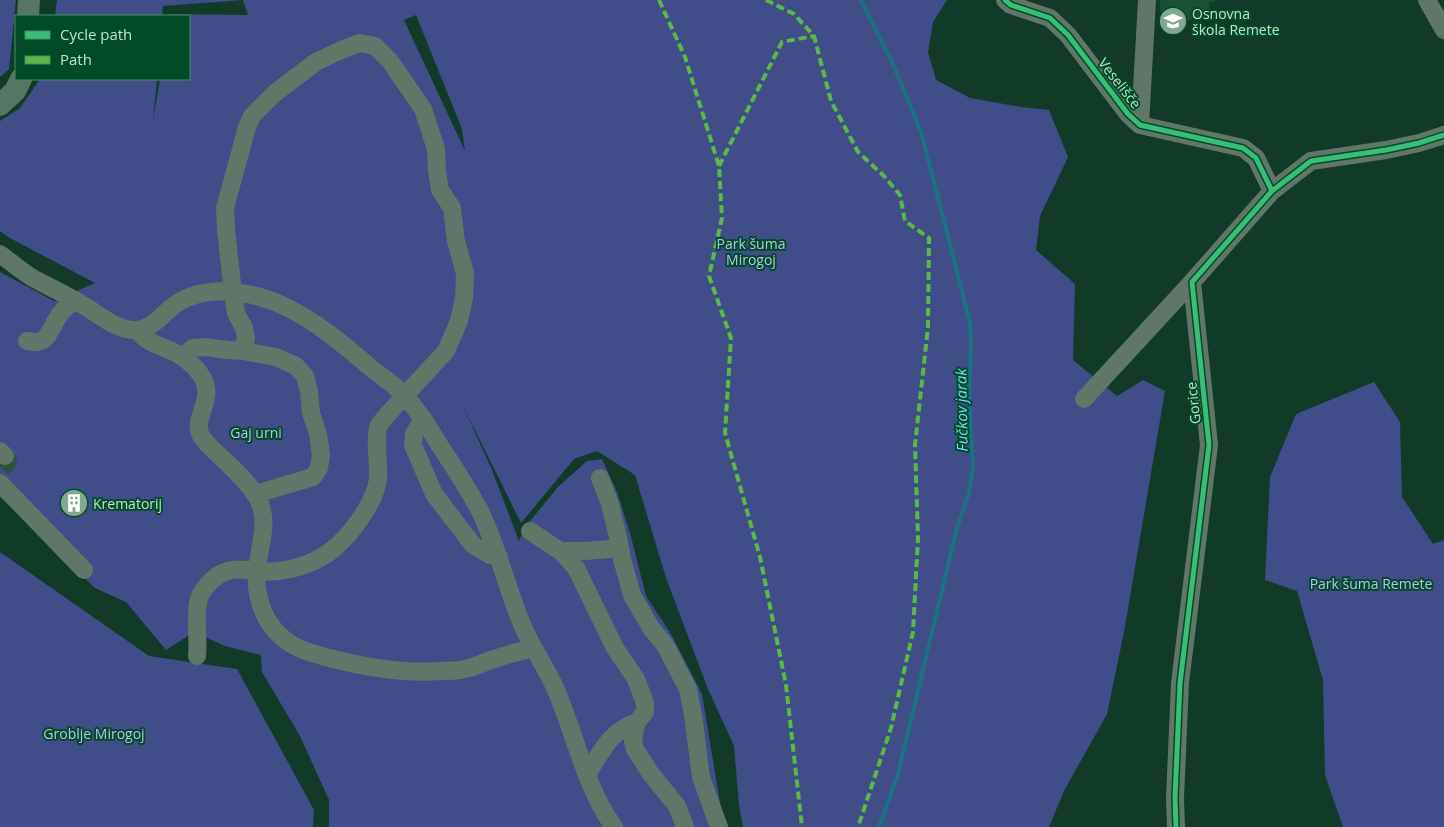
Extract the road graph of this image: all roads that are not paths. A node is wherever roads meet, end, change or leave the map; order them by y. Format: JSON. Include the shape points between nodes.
{"nodes":[{"id":1,"x":29,"y":0,"type":"edge"},
{"id":2,"x":1005,"y":0,"type":"edge"},
{"id":3,"x":1147,"y":0,"type":"edge"},
{"id":4,"x":1427,"y":0,"type":"edge"},
{"id":5,"x":28,"y":15,"type":"edge"},
{"id":6,"x":1444,"y":30,"type":"edge"},
{"id":7,"x":20,"y":80,"type":"edge"},
{"id":8,"x":0,"y":105,"type":"edge"},
{"id":9,"x":1140,"y":125,"type":"junction"},
{"id":10,"x":1444,"y":135,"type":"edge"},
{"id":11,"x":1272,"y":191,"type":"junction"},
{"id":12,"x":0,"y":254,"type":"edge"},
{"id":13,"x":1192,"y":282,"type":"junction"},
{"id":14,"x":233,"y":292,"type":"junction"},
{"id":15,"x":75,"y":300,"type":"junction"},
{"id":16,"x":137,"y":330,"type":"junction"},
{"id":17,"x":27,"y":341,"type":"dead end"},
{"id":18,"x":244,"y":351,"type":"junction"},
{"id":19,"x":182,"y":357,"type":"junction"},
{"id":20,"x":404,"y":395,"type":"junction"},
{"id":21,"x":1084,"y":399,"type":"dead end"},
{"id":22,"x":423,"y":419,"type":"junction"},
{"id":23,"x":2,"y":466,"type":"edge"},
{"id":24,"x":600,"y":478,"type":"dead end"},
{"id":25,"x":255,"y":494,"type":"junction"},
{"id":26,"x":530,"y":530,"type":"dead end"},
{"id":27,"x":620,"y":548,"type":"junction"},
{"id":28,"x":563,"y":553,"type":"junction"},
{"id":29,"x":499,"y":557,"type":"junction"},
{"id":30,"x":84,"y":570,"type":"dead end"},
{"id":31,"x":257,"y":571,"type":"junction"},
{"id":32,"x":533,"y":648,"type":"junction"},
{"id":33,"x":197,"y":656,"type":"dead end"},
{"id":34,"x":637,"y":722,"type":"junction"},
{"id":35,"x":588,"y":775,"type":"junction"},
{"id":36,"x":614,"y":827,"type":"edge"},
{"id":37,"x":685,"y":827,"type":"edge"},
{"id":38,"x":719,"y":827,"type":"edge"},
{"id":39,"x":1176,"y":827,"type":"edge"}],
"edges":[{"from":1,"to":5,"type":"main road"},
{"from":2,"to":9,"type":"street","name":"Veselišče","via":[[1011,6],[1050,18],[1068,35]]},
{"from":3,"to":9,"type":"street","name":"Veselišče"},
{"from":4,"to":6,"type":"street"},
{"from":7,"to":8,"type":"main road","via":[[15,91]]},
{"from":9,"to":11,"type":"street","name":"Veselišče","via":[[1243,148],[1256,158]]},
{"from":10,"to":11,"type":"street","via":[[1386,150],[1311,161]]},
{"from":11,"to":13,"type":"street"},
{"from":12,"to":15,"type":"street","via":[[30,276]]},
{"from":13,"to":21,"type":"street"},
{"from":13,"to":39,"type":"street","name":"Gorice","via":[[1209,445],[1180,683]]},
{"from":14,"to":16,"type":"street","via":[[195,295]]},
{"from":14,"to":18,"type":"street","via":[[236,313],[246,338]]},
{"from":14,"to":20,"type":"street","via":[[272,301],[300,314]]},
{"from":14,"to":20,"type":"street","via":[[225,208],[252,116],[275,93],[316,62],[360,43],[375,46],[390,61],[423,109],[436,149],[440,190],[452,208],[456,241],[465,273],[459,321],[446,351]]},
{"from":15,"to":16,"type":"street","via":[[114,325]]},
{"from":15,"to":17,"type":"street","via":[[58,316],[44,340],[39,343]]},
{"from":16,"to":19,"type":"street","via":[[151,343]]},
{"from":18,"to":19,"type":"street","via":[[193,348]]},
{"from":18,"to":25,"type":"street","via":[[296,366],[305,376],[321,455],[319,468],[313,477]]},
{"from":19,"to":25,"type":"street","via":[[192,364],[207,386],[199,426],[201,435]]},
{"from":20,"to":22,"type":"street"},
{"from":20,"to":31,"type":"street","via":[[379,426],[378,481],[370,503],[342,542],[302,567],[275,572]]},
{"from":22,"to":29,"type":"street","via":[[480,512]]},
{"from":22,"to":29,"type":"street","via":[[412,445],[434,494],[473,544]]},
{"from":23,"to":30,"type":"street"},
{"from":24,"to":27,"type":"street"},
{"from":25,"to":31,"type":"street","via":[[264,516]]},
{"from":26,"to":28,"type":"street"},
{"from":27,"to":28,"type":"street","via":[[586,552],[568,550]]},
{"from":27,"to":38,"type":"street","via":[[632,595],[665,645],[688,689],[701,777]]},
{"from":28,"to":34,"type":"street","via":[[576,568],[615,648],[636,679],[646,703],[645,712]]},
{"from":29,"to":32,"type":"street"},
{"from":31,"to":32,"type":"street","via":[[261,605],[277,632],[292,644],[315,654],[364,666],[422,673],[464,670]]},
{"from":31,"to":33,"type":"street","via":[[234,569],[217,576],[199,597]]},
{"from":32,"to":35,"type":"street","via":[[559,696]]},
{"from":34,"to":35,"type":"street","via":[[615,734],[605,744]]},
{"from":34,"to":37,"type":"street","via":[[633,741],[635,749],[677,806]]},
{"from":35,"to":36,"type":"street","via":[[600,807]]}]}
